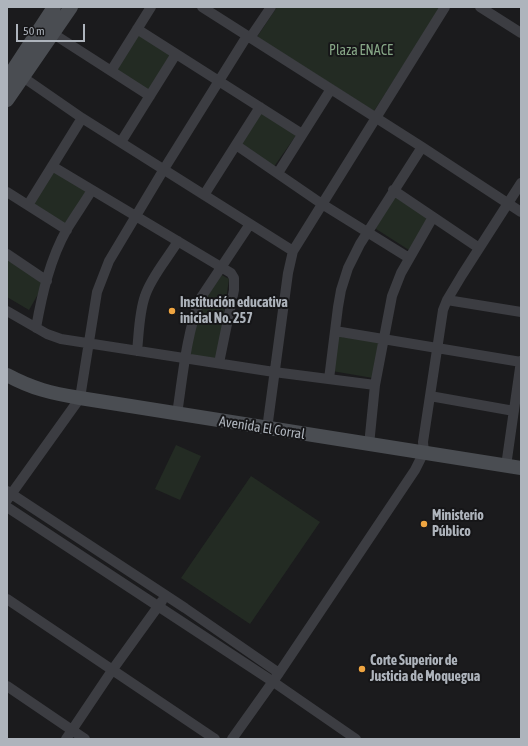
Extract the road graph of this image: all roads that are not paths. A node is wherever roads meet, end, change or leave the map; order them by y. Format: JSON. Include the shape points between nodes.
{"nodes":[{"id":1,"x":54,"y":7,"type":"edge"},
{"id":2,"x":71,"y":7,"type":"edge"},
{"id":3,"x":151,"y":7,"type":"edge"},
{"id":4,"x":202,"y":7,"type":"edge"},
{"id":5,"x":271,"y":7,"type":"edge"},
{"id":6,"x":445,"y":7,"type":"edge"},
{"id":7,"x":480,"y":7,"type":"edge"},
{"id":8,"x":137,"y":29,"type":"junction"},
{"id":9,"x":52,"y":33,"type":"junction"},
{"id":10,"x":521,"y":33,"type":"edge"},
{"id":11,"x":249,"y":37,"type":"junction"},
{"id":12,"x":176,"y":54,"type":"junction"},
{"id":13,"x":111,"y":71,"type":"junction"},
{"id":14,"x":14,"y":75,"type":"edge"},
{"id":15,"x":219,"y":81,"type":"junction"},
{"id":16,"x":331,"y":89,"type":"junction"},
{"id":17,"x":150,"y":96,"type":"junction"},
{"id":18,"x":7,"y":100,"type":"edge"},
{"id":19,"x":260,"y":107,"type":"junction"},
{"id":20,"x":376,"y":117,"type":"junction"},
{"id":21,"x":82,"y":118,"type":"junction"},
{"id":22,"x":302,"y":134,"type":"junction"},
{"id":23,"x":121,"y":142,"type":"junction"},
{"id":24,"x":236,"y":145,"type":"junction"},
{"id":25,"x":422,"y":147,"type":"junction"},
{"id":26,"x":52,"y":166,"type":"junction"},
{"id":27,"x":164,"y":169,"type":"junction"},
{"id":28,"x":278,"y":173,"type":"junction"},
{"id":29,"x":521,"y":183,"type":"edge"},
{"id":30,"x":92,"y":190,"type":"junction"},
{"id":31,"x":393,"y":190,"type":"junction"},
{"id":32,"x":7,"y":192,"type":"edge"},
{"id":33,"x":204,"y":195,"type":"junction"},
{"id":34,"x":322,"y":204,"type":"junction"},
{"id":35,"x":508,"y":204,"type":"junction"},
{"id":36,"x":28,"y":205,"type":"junction"},
{"id":37,"x":521,"y":212,"type":"edge"},
{"id":38,"x":136,"y":216,"type":"junction"},
{"id":39,"x":433,"y":217,"type":"junction"},
{"id":40,"x":250,"y":224,"type":"junction"},
{"id":41,"x":67,"y":230,"type":"junction"},
{"id":42,"x":367,"y":232,"type":"junction"},
{"id":43,"x":178,"y":241,"type":"junction"},
{"id":44,"x":479,"y":248,"type":"junction"},
{"id":45,"x":293,"y":251,"type":"junction"},
{"id":46,"x":7,"y":254,"type":"edge"},
{"id":47,"x":409,"y":258,"type":"junction"},
{"id":48,"x":221,"y":268,"type":"junction"},
{"id":49,"x":46,"y":282,"type":"junction"},
{"id":50,"x":447,"y":300,"type":"junction"},
{"id":51,"x":7,"y":310,"type":"edge"},
{"id":52,"x":521,"y":312,"type":"edge"},
{"id":53,"x":36,"y":328,"type":"junction"},
{"id":54,"x":335,"y":331,"type":"junction"},
{"id":55,"x":383,"y":339,"type":"junction"},
{"id":56,"x":88,"y":344,"type":"junction"},
{"id":57,"x":437,"y":348,"type":"junction"},
{"id":58,"x":136,"y":351,"type":"junction"},
{"id":59,"x":185,"y":359,"type":"junction"},
{"id":60,"x":521,"y":361,"type":"edge"},
{"id":61,"x":219,"y":363,"type":"junction"},
{"id":62,"x":274,"y":372,"type":"junction"},
{"id":63,"x":7,"y":375,"type":"edge"},
{"id":64,"x":329,"y":378,"type":"junction"},
{"id":65,"x":375,"y":385,"type":"junction"},
{"id":66,"x":430,"y":396,"type":"junction"},
{"id":67,"x":80,"y":398,"type":"junction"},
{"id":68,"x":514,"y":411,"type":"junction"},
{"id":69,"x":177,"y":414,"type":"junction"},
{"id":70,"x":266,"y":429,"type":"junction"},
{"id":71,"x":369,"y":444,"type":"junction"},
{"id":72,"x":424,"y":452,"type":"junction"},
{"id":73,"x":506,"y":466,"type":"junction"},
{"id":74,"x":521,"y":468,"type":"edge"},
{"id":75,"x":8,"y":495,"type":"edge"},
{"id":76,"x":7,"y":507,"type":"edge"},
{"id":77,"x":166,"y":596,"type":"junction"},
{"id":78,"x":7,"y":599,"type":"edge"},
{"id":79,"x":159,"y":607,"type":"junction"},
{"id":80,"x":113,"y":669,"type":"junction"},
{"id":81,"x":275,"y":677,"type":"junction"},
{"id":82,"x":7,"y":686,"type":"edge"},
{"id":83,"x":69,"y":735,"type":"edge"},
{"id":84,"x":85,"y":739,"type":"edge"},
{"id":85,"x":215,"y":739,"type":"edge"},
{"id":86,"x":232,"y":739,"type":"edge"},
{"id":87,"x":356,"y":739,"type":"edge"}],
"edges":[{"from":1,"to":14,"type":"street"},
{"from":2,"to":9,"type":"street"},
{"from":3,"to":8,"type":"street"},
{"from":4,"to":11,"type":"street"},
{"from":5,"to":11,"type":"street"},
{"from":6,"to":20,"type":"street"},
{"from":7,"to":10,"type":"street"},
{"from":8,"to":12,"type":"street"},
{"from":8,"to":13,"type":"street"},
{"from":9,"to":13,"type":"street"},
{"from":9,"to":14,"type":"street"},
{"from":11,"to":15,"type":"street"},
{"from":11,"to":16,"type":"street"},
{"from":12,"to":15,"type":"street"},
{"from":12,"to":17,"type":"street"},
{"from":13,"to":17,"type":"street"},
{"from":14,"to":18,"type":"street"},
{"from":14,"to":21,"type":"street"},
{"from":15,"to":19,"type":"street"},
{"from":15,"to":27,"type":"street"},
{"from":16,"to":20,"type":"street"},
{"from":16,"to":22,"type":"street"},
{"from":17,"to":23,"type":"street"},
{"from":19,"to":22,"type":"street"},
{"from":19,"to":24,"type":"street"},
{"from":20,"to":25,"type":"street"},
{"from":20,"to":34,"type":"street"},
{"from":21,"to":23,"type":"street"},
{"from":21,"to":26,"type":"street"},
{"from":22,"to":28,"type":"street"},
{"from":23,"to":27,"type":"street"},
{"from":24,"to":28,"type":"street"},
{"from":24,"to":33,"type":"street"},
{"from":25,"to":31,"type":"street"},
{"from":25,"to":35,"type":"street"},
{"from":26,"to":30,"type":"street"},
{"from":26,"to":36,"type":"street"},
{"from":27,"to":33,"type":"street"},
{"from":27,"to":38,"type":"street"},
{"from":28,"to":34,"type":"street"},
{"from":29,"to":35,"type":"street"},
{"from":30,"to":38,"type":"street"},
{"from":30,"to":41,"type":"street"},
{"from":31,"to":39,"type":"street"},
{"from":31,"to":42,"type":"street"},
{"from":32,"to":36,"type":"street"},
{"from":33,"to":40,"type":"street"},
{"from":34,"to":42,"type":"street"},
{"from":34,"to":45,"type":"street"},
{"from":35,"to":37,"type":"street"},
{"from":35,"to":44,"type":"street"},
{"from":36,"to":41,"type":"street"},
{"from":38,"to":43,"type":"street"},
{"from":38,"to":56,"type":"street","via":[[102,276]]},
{"from":39,"to":44,"type":"street"},
{"from":39,"to":47,"type":"street"},
{"from":40,"to":45,"type":"street"},
{"from":40,"to":48,"type":"street"},
{"from":41,"to":49,"type":"street"},
{"from":42,"to":47,"type":"street"},
{"from":42,"to":54,"type":"street","via":[[348,268],[341,290]]},
{"from":43,"to":48,"type":"street"},
{"from":43,"to":58,"type":"street","via":[[145,295]]},
{"from":44,"to":50,"type":"street"},
{"from":45,"to":62,"type":"street"},
{"from":46,"to":49,"type":"street"},
{"from":47,"to":55,"type":"street","via":[[396,283]]},
{"from":48,"to":59,"type":"street","via":[[200,299],[191,324]]},
{"from":48,"to":61,"type":"street","via":[[231,273],[235,283]]},
{"from":49,"to":53,"type":"street"},
{"from":50,"to":52,"type":"street"},
{"from":50,"to":57,"type":"street"},
{"from":51,"to":53,"type":"street"},
{"from":53,"to":56,"type":"street","via":[[61,339]]},
{"from":54,"to":55,"type":"street"},
{"from":54,"to":64,"type":"street"},
{"from":55,"to":57,"type":"street"},
{"from":55,"to":65,"type":"street"},
{"from":56,"to":58,"type":"street"},
{"from":56,"to":67,"type":"street"},
{"from":57,"to":60,"type":"street"},
{"from":57,"to":66,"type":"street"},
{"from":58,"to":59,"type":"street"},
{"from":59,"to":61,"type":"street"},
{"from":59,"to":69,"type":"street"},
{"from":60,"to":68,"type":"street"},
{"from":61,"to":62,"type":"street"},
{"from":62,"to":64,"type":"street"},
{"from":62,"to":70,"type":"street"},
{"from":63,"to":67,"type":"street","name":"Avenida El Corral","via":[[45,392]]},
{"from":64,"to":65,"type":"street"},
{"from":65,"to":71,"type":"street"},
{"from":66,"to":68,"type":"street"},
{"from":66,"to":72,"type":"street","via":[[423,442]]},
{"from":67,"to":69,"type":"street","name":"Avenida El Corral"},
{"from":67,"to":75,"type":"street"},
{"from":68,"to":73,"type":"street"},
{"from":69,"to":70,"type":"street","name":"Avenida El Corral"},
{"from":70,"to":71,"type":"street","name":"Avenida El Corral"},
{"from":71,"to":72,"type":"street","name":"Avenida El Corral"},
{"from":72,"to":73,"type":"street","name":"Avenida El Corral"},
{"from":72,"to":81,"type":"street","via":[[415,470]]},
{"from":73,"to":74,"type":"street","name":"Avenida El Corral"},
{"from":75,"to":77,"type":"street"},
{"from":76,"to":79,"type":"street"},
{"from":77,"to":79,"type":"street"},
{"from":77,"to":81,"type":"street"},
{"from":78,"to":80,"type":"street"},
{"from":79,"to":80,"type":"street"},
{"from":79,"to":81,"type":"street"},
{"from":80,"to":83,"type":"street"},
{"from":80,"to":85,"type":"street"},
{"from":81,"to":86,"type":"street"},
{"from":81,"to":87,"type":"street"},
{"from":82,"to":83,"type":"street"},
{"from":83,"to":84,"type":"street"}]}
